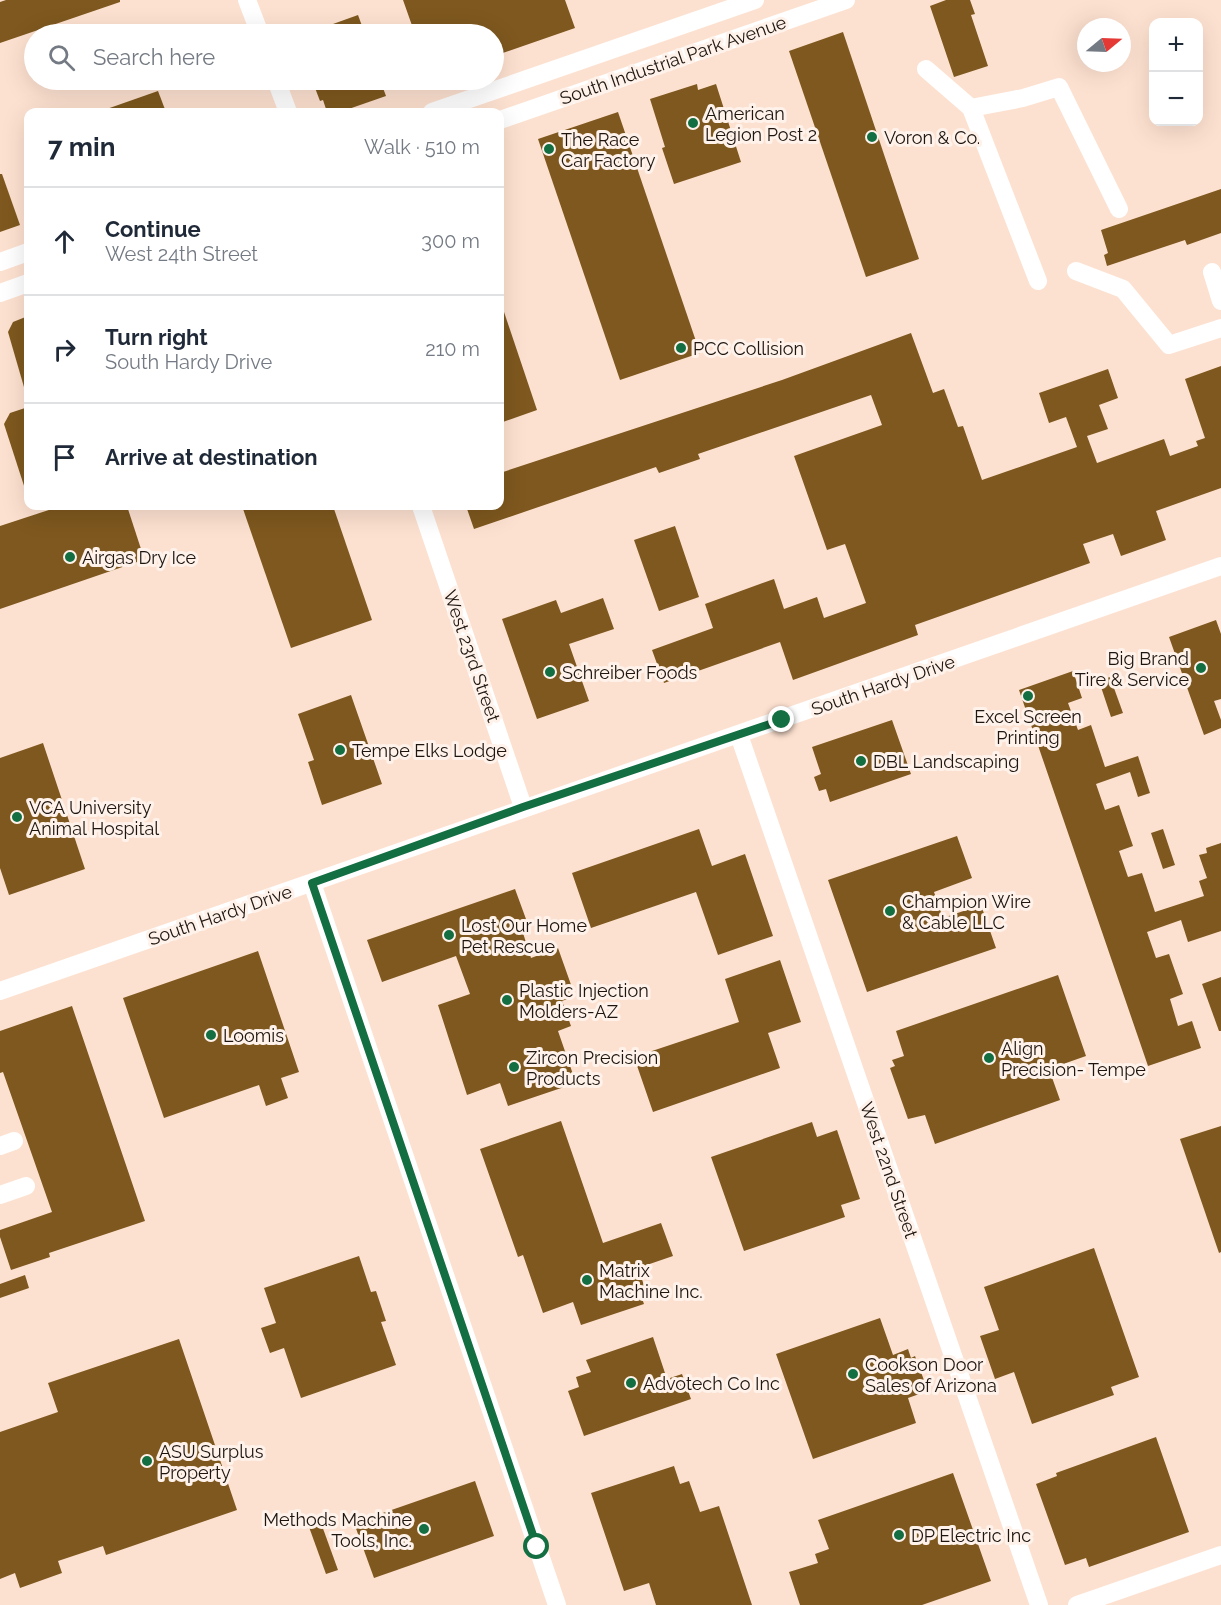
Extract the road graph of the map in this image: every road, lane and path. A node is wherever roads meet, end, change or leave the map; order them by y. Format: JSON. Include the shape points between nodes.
{"nodes":[{"id":1,"x":247,"y":0,"type":"edge"},
{"id":2,"x":755,"y":0,"type":"edge"},
{"id":3,"x":846,"y":0,"type":"edge"},
{"id":4,"x":256,"y":24,"type":"edge"},
{"id":5,"x":926,"y":69,"type":"dead end"},
{"id":6,"x":504,"y":87,"type":"edge"},
{"id":7,"x":280,"y":90,"type":"edge"},
{"id":8,"x":495,"y":90,"type":"edge"},
{"id":9,"x":286,"y":108,"type":"edge"},
{"id":10,"x":444,"y":108,"type":"edge"},
{"id":11,"x":971,"y":108,"type":"junction"},
{"id":12,"x":504,"y":119,"type":"edge"},
{"id":13,"x":1119,"y":209,"type":"dead end"},
{"id":14,"x":24,"y":253,"type":"edge"},
{"id":15,"x":0,"y":262,"type":"edge"},
{"id":16,"x":1076,"y":271,"type":"dead end"},
{"id":17,"x":1212,"y":272,"type":"dead end"},
{"id":18,"x":1038,"y":281,"type":"dead end"},
{"id":19,"x":24,"y":284,"type":"edge"},
{"id":20,"x":0,"y":292,"type":"edge"},
{"id":21,"x":1221,"y":301,"type":"edge"},
{"id":22,"x":1221,"y":328,"type":"edge"},
{"id":23,"x":422,"y":510,"type":"edge"},
{"id":24,"x":1221,"y":566,"type":"edge"},
{"id":25,"x":740,"y":735,"type":"junction"},
{"id":26,"x":523,"y":807,"type":"junction"},
{"id":27,"x":312,"y":883,"type":"junction"},
{"id":28,"x":0,"y":991,"type":"edge"},
{"id":29,"x":26,"y":1186,"type":"dead end"},
{"id":30,"x":0,"y":1195,"type":"edge"},
{"id":31,"x":1221,"y":1555,"type":"edge"},
{"id":32,"x":557,"y":1605,"type":"edge"},
{"id":33,"x":1039,"y":1605,"type":"edge"},
{"id":34,"x":1077,"y":1605,"type":"edge"}],
"edges":[{"from":1,"to":4,"type":"street"},
{"from":2,"to":6,"type":"street","name":"South Industrial Park Avenue"},
{"from":3,"to":12,"type":"street","name":"South Industrial Park Avenue"},
{"from":5,"to":11,"type":"street"},
{"from":7,"to":9,"type":"street"},
{"from":8,"to":10,"type":"street","name":"South Industrial Park Avenue"},
{"from":11,"to":13,"type":"street","via":[[1059,87]]},
{"from":11,"to":18,"type":"street"},
{"from":14,"to":15,"type":"street"},
{"from":16,"to":22,"type":"street","via":[[1123,289],[1169,345]]},
{"from":17,"to":21,"type":"street"},
{"from":19,"to":20,"type":"street"},
{"from":23,"to":26,"type":"street","name":"West 23rd Street"},
{"from":24,"to":25,"type":"street","name":"South Hardy Drive"},
{"from":25,"to":26,"type":"street","name":"South Hardy Drive"},
{"from":25,"to":33,"type":"street","name":"West 22nd Street"},
{"from":26,"to":27,"type":"street","name":"South Hardy Drive"},
{"from":27,"to":28,"type":"street","name":"South Hardy Drive"},
{"from":27,"to":32,"type":"street"},
{"from":29,"to":30,"type":"street"},
{"from":31,"to":34,"type":"street"}]}
